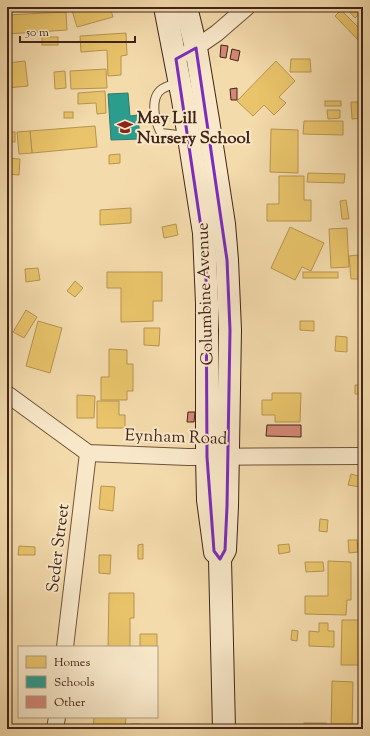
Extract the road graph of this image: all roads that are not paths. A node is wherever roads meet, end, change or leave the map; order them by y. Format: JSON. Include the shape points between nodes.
{"nodes":[{"id":1,"x":165,"y":7,"type":"edge"},
{"id":2,"x":186,"y":7,"type":"edge"},
{"id":3,"x":247,"y":7,"type":"edge"},
{"id":4,"x":196,"y":48,"type":"junction"},
{"id":5,"x":176,"y":59,"type":"junction"},
{"id":6,"x":180,"y":82,"type":"junction"},
{"id":7,"x":188,"y":133,"type":"junction"},
{"id":8,"x":217,"y":260,"type":"junction"},
{"id":9,"x":7,"y":394,"type":"edge"},
{"id":10,"x":88,"y":452,"type":"junction"},
{"id":11,"x":363,"y":456,"type":"edge"},
{"id":12,"x":217,"y":457,"type":"junction"},
{"id":13,"x":64,"y":646,"type":"edge"},
{"id":14,"x":57,"y":718,"type":"edge"},
{"id":15,"x":55,"y":729,"type":"edge"},
{"id":16,"x":224,"y":729,"type":"edge"}],
"edges":[{"from":1,"to":5,"type":"main road","name":"Columbine Avenue"},
{"from":2,"to":4,"type":"main road","name":"Columbine Avenue"},
{"from":3,"to":4,"type":"street","via":[[217,34]]},
{"from":4,"to":5,"type":"street"},
{"from":4,"to":8,"type":"main road","name":"Columbine Avenue","via":[[224,224]]},
{"from":5,"to":6,"type":"main road","name":"Columbine Avenue"},
{"from":6,"to":7,"type":"main road","name":"Columbine Avenue"},
{"from":6,"to":7,"type":"lane","via":[[158,93],[155,117],[161,133]]},
{"from":7,"to":8,"type":"main road","name":"Columbine Avenue"},
{"from":8,"to":12,"type":"main road","name":"Columbine Avenue"},
{"from":9,"to":10,"type":"street"},
{"from":10,"to":12,"type":"street","name":"Eynham Road"},
{"from":10,"to":13,"type":"street","name":"Seder Street"},
{"from":11,"to":12,"type":"street","name":"Eynham Road"},
{"from":12,"to":16,"type":"main road","name":"Columbine Avenue","via":[[208,500],[214,551],[220,559]]},
{"from":14,"to":15,"type":"street"}]}
